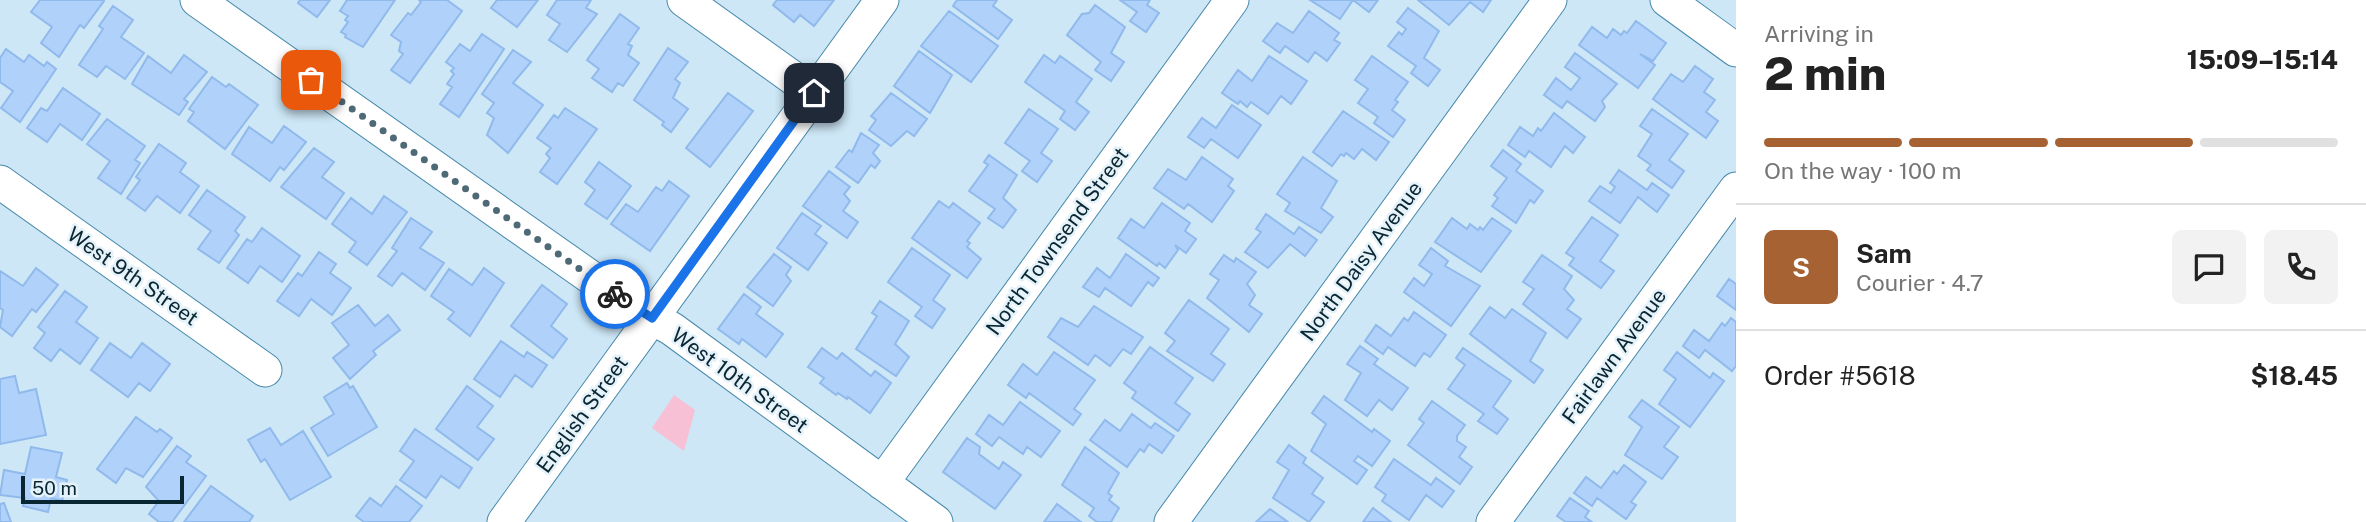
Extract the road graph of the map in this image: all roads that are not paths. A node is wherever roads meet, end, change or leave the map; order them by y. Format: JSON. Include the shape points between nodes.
{"nodes":[{"id":1,"x":197,"y":0,"type":"edge"},
{"id":2,"x":684,"y":0,"type":"edge"},
{"id":3,"x":882,"y":0,"type":"edge"},
{"id":4,"x":1232,"y":0,"type":"edge"},
{"id":5,"x":1550,"y":0,"type":"edge"},
{"id":6,"x":1667,"y":0,"type":"edge"},
{"id":7,"x":1736,"y":50,"type":"edge"},
{"id":8,"x":814,"y":93,"type":"junction"},
{"id":9,"x":0,"y":183,"type":"edge"},
{"id":10,"x":1736,"y":189,"type":"edge"},
{"id":11,"x":652,"y":318,"type":"junction"},
{"id":12,"x":265,"y":370,"type":"dead end"},
{"id":13,"x":883,"y":483,"type":"junction"},
{"id":14,"x":505,"y":522,"type":"edge"},
{"id":15,"x":936,"y":522,"type":"edge"},
{"id":16,"x":1171,"y":522,"type":"edge"},
{"id":17,"x":1493,"y":522,"type":"edge"}],
"edges":[{"from":1,"to":11,"type":"street","name":"West 10th Street"},
{"from":2,"to":8,"type":"street"},
{"from":3,"to":8,"type":"street","name":"English Street"},
{"from":4,"to":13,"type":"street","name":"North Townsend Street"},
{"from":5,"to":16,"type":"street","name":"North Daisy Avenue"},
{"from":6,"to":7,"type":"street"},
{"from":8,"to":11,"type":"street","name":"English Street"},
{"from":9,"to":12,"type":"street","name":"West 9th Street"},
{"from":10,"to":17,"type":"street","name":"Fairlawn Avenue"},
{"from":11,"to":13,"type":"street","name":"West 10th Street"},
{"from":11,"to":14,"type":"street","name":"English Street"},
{"from":13,"to":15,"type":"street","name":"West 10th Street"}]}
